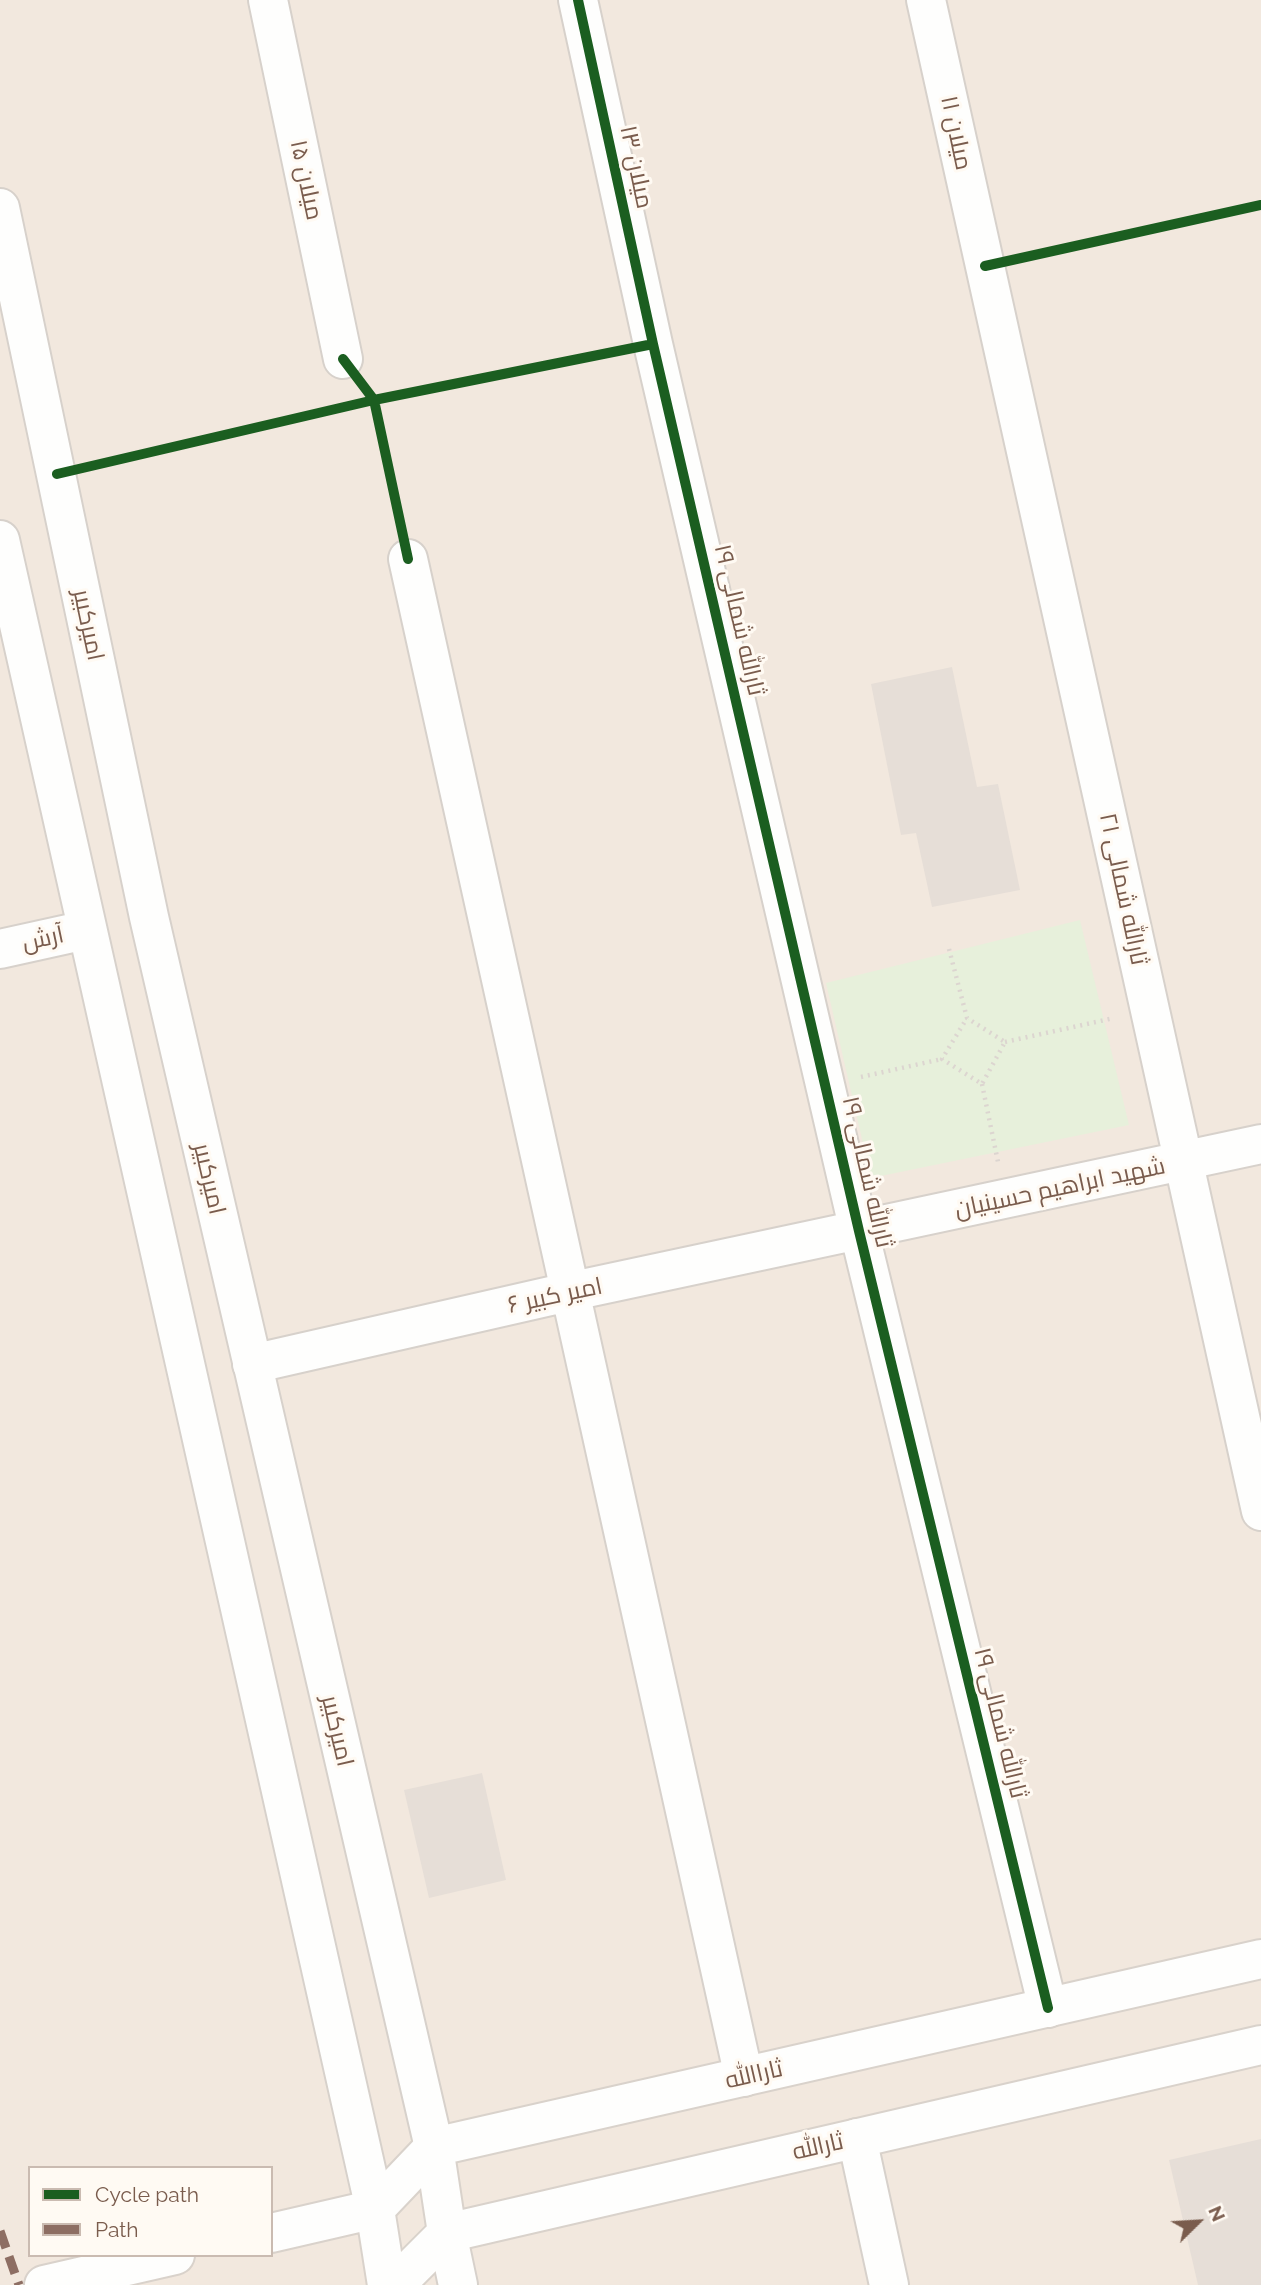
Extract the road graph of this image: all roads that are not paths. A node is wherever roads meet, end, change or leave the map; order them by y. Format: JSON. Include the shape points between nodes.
{"nodes":[{"id":1,"x":268,"y":0,"type":"edge"},
{"id":2,"x":578,"y":0,"type":"edge"},
{"id":3,"x":926,"y":0,"type":"edge"},
{"id":4,"x":0,"y":208,"type":"edge"},
{"id":5,"x":985,"y":266,"type":"joint"},
{"id":6,"x":9,"y":298,"type":"edge"},
{"id":7,"x":653,"y":344,"type":"joint"},
{"id":8,"x":343,"y":359,"type":"dead end"},
{"id":9,"x":0,"y":540,"type":"edge"},
{"id":10,"x":408,"y":559,"type":"dead end"},
{"id":11,"x":86,"y":930,"type":"junction"},
{"id":12,"x":0,"y":948,"type":"edge"},
{"id":13,"x":1261,"y":1144,"type":"edge"},
{"id":14,"x":1183,"y":1161,"type":"junction"},
{"id":15,"x":859,"y":1231,"type":"junction"},
{"id":16,"x":568,"y":1292,"type":"junction"},
{"id":17,"x":252,"y":1364,"type":"junction"},
{"id":18,"x":1261,"y":1511,"type":"edge"},
{"id":19,"x":1261,"y":1959,"type":"edge"},
{"id":20,"x":1048,"y":2008,"type":"junction"},
{"id":21,"x":1261,"y":2045,"type":"edge"},
{"id":22,"x":744,"y":2077,"type":"junction"},
{"id":23,"x":856,"y":2138,"type":"junction"},
{"id":24,"x":434,"y":2147,"type":"junction"},
{"id":25,"x":375,"y":2210,"type":"junction"},
{"id":26,"x":273,"y":2233,"type":"edge"},
{"id":27,"x":447,"y":2233,"type":"junction"},
{"id":28,"x":166,"y":2257,"type":"edge"},
{"id":29,"x":44,"y":2285,"type":"edge"},
{"id":30,"x":387,"y":2285,"type":"edge"},
{"id":31,"x":395,"y":2285,"type":"edge"},
{"id":32,"x":458,"y":2285,"type":"edge"},
{"id":33,"x":889,"y":2285,"type":"edge"}],
"edges":[{"from":1,"to":8,"type":"street","name":"میلان ۱۵"},
{"from":2,"to":7,"type":"street","name":"میلان ۱۳"},
{"from":3,"to":5,"type":"street","name":"میلان ۱۱"},
{"from":4,"to":6,"type":"street","name":"امیرکبیر"},
{"from":5,"to":14,"type":"street","name":"ثارالله شمالی ۲۱"},
{"from":6,"to":17,"type":"street","name":"امیرکبیر"},
{"from":7,"to":15,"type":"street","name":"ثارالله شمالی ۱۹"},
{"from":9,"to":11,"type":"street"},
{"from":10,"to":16,"type":"street"},
{"from":11,"to":12,"type":"street","name":"آرش"},
{"from":11,"to":25,"type":"street"},
{"from":13,"to":14,"type":"street","name":"شهید ابراهیم حسینیان"},
{"from":14,"to":15,"type":"street","name":"شهید ابراهیم حسینیان"},
{"from":14,"to":18,"type":"street","name":"ثارالله شمالی ۲۱"},
{"from":15,"to":16,"type":"street","name":"امیر کبیر ۶"},
{"from":15,"to":20,"type":"street","name":"ثارالله شمالی ۱۹"},
{"from":16,"to":17,"type":"street","name":"امیر کبیر ۶"},
{"from":16,"to":22,"type":"street"},
{"from":17,"to":24,"type":"street","name":"امیرکبیر"},
{"from":19,"to":20,"type":"street","name":"ثاراالله"},
{"from":20,"to":22,"type":"street","name":"ثاراالله"},
{"from":21,"to":23,"type":"street","name":"ثارالله"},
{"from":22,"to":24,"type":"street","name":"ثاراالله"},
{"from":23,"to":27,"type":"street","name":"ثارالله"},
{"from":23,"to":33,"type":"street"},
{"from":24,"to":25,"type":"street"},
{"from":24,"to":27,"type":"street","name":"امیرکبیر"},
{"from":25,"to":26,"type":"street"},
{"from":25,"to":30,"type":"street"},
{"from":27,"to":31,"type":"street"},
{"from":27,"to":32,"type":"street"},
{"from":28,"to":29,"type":"street"}]}
